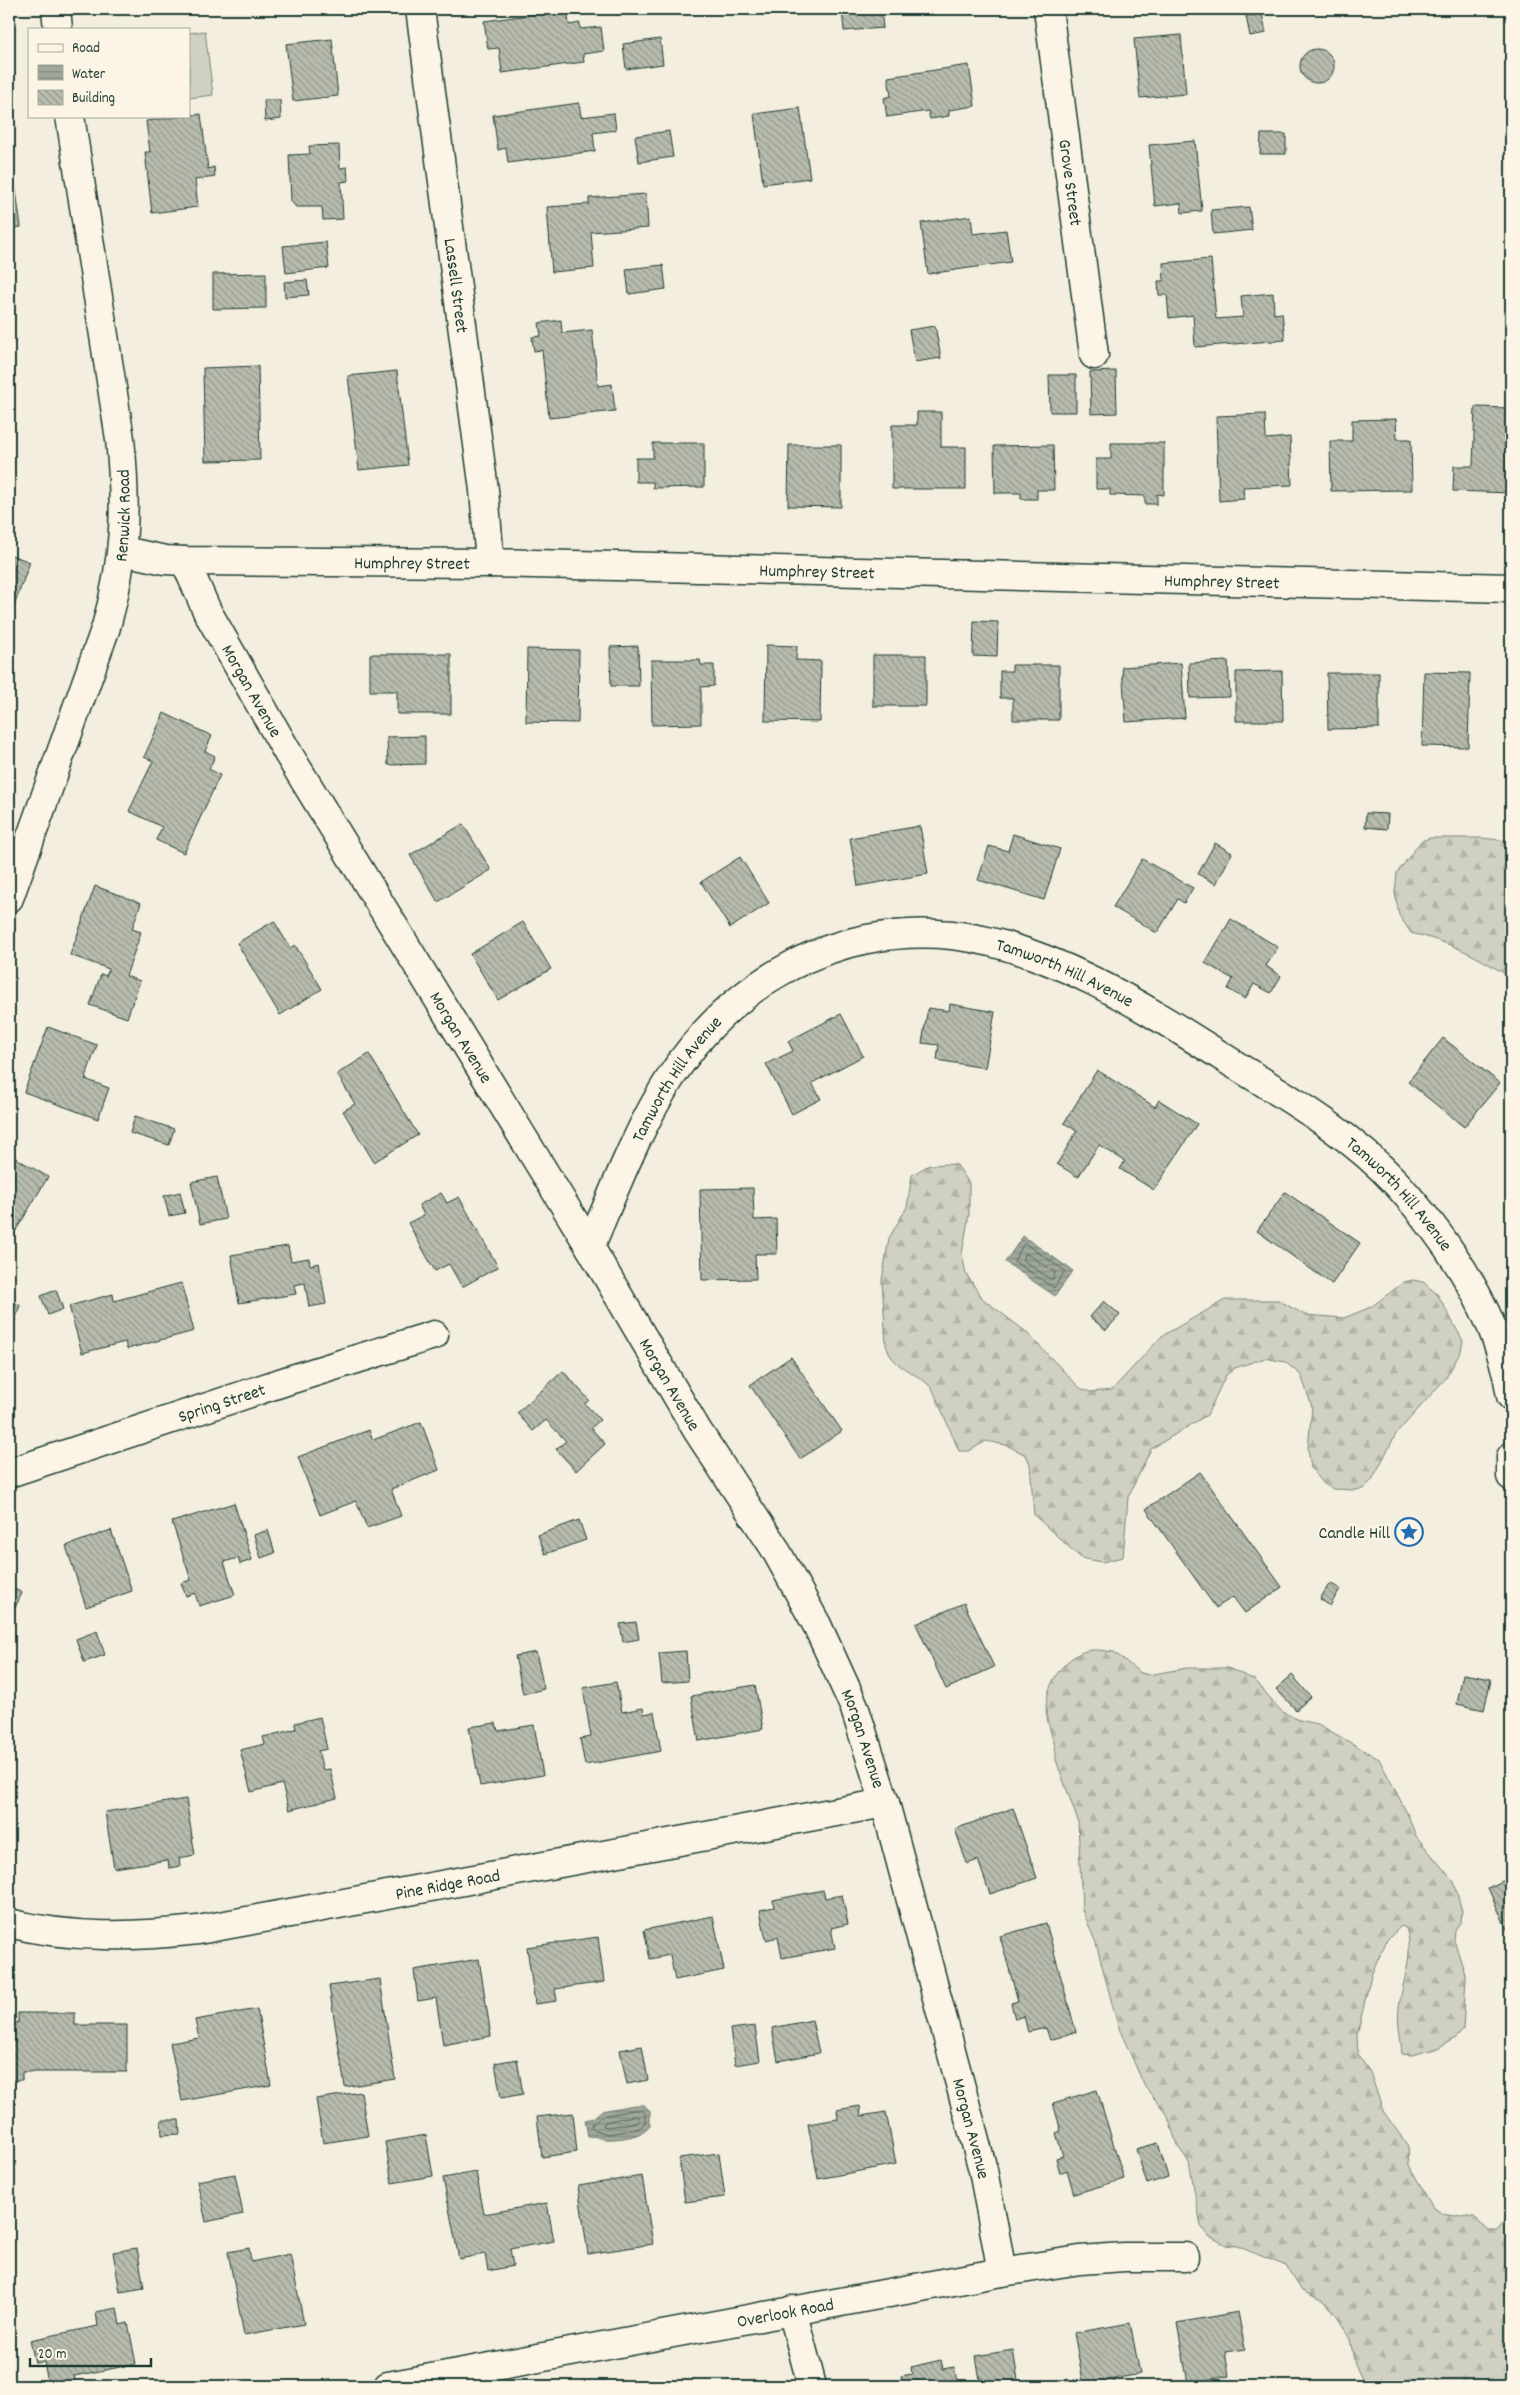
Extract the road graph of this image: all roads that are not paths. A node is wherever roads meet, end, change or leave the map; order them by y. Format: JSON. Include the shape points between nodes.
{"nodes":[{"id":1,"x":56,"y":9,"type":"edge"},
{"id":2,"x":420,"y":9,"type":"edge"},
{"id":3,"x":1048,"y":9,"type":"edge"},
{"id":4,"x":58,"y":28,"type":"edge"},
{"id":5,"x":70,"y":118,"type":"edge"},
{"id":6,"x":1094,"y":355,"type":"dead end"},
{"id":7,"x":123,"y":551,"type":"junction"},
{"id":8,"x":185,"y":561,"type":"junction"},
{"id":9,"x":490,"y":563,"type":"junction"},
{"id":10,"x":1511,"y":588,"type":"edge"},
{"id":11,"x":9,"y":898,"type":"edge"},
{"id":12,"x":590,"y":1247,"type":"junction"},
{"id":13,"x":434,"y":1335,"type":"dead end"},
{"id":14,"x":1511,"y":1396,"type":"edge"},
{"id":15,"x":1511,"y":1457,"type":"edge"},
{"id":16,"x":9,"y":1473,"type":"edge"},
{"id":17,"x":1511,"y":1476,"type":"edge"},
{"id":18,"x":885,"y":1803,"type":"junction"},
{"id":19,"x":9,"y":1923,"type":"edge"},
{"id":20,"x":1185,"y":2257,"type":"dead end"},
{"id":21,"x":1002,"y":2272,"type":"junction"},
{"id":22,"x":792,"y":2310,"type":"junction"},
{"id":23,"x":388,"y":2386,"type":"edge"},
{"id":24,"x":812,"y":2386,"type":"edge"}],
"edges":[{"from":1,"to":4,"type":"street"},
{"from":2,"to":9,"type":"street","name":"Lassell Street","via":[[484,490]]},
{"from":3,"to":6,"type":"street","name":"Grove Street"},
{"from":5,"to":7,"type":"street","name":"Renwick Road","via":[[120,439],[124,483]]},
{"from":7,"to":8,"type":"street","name":"Humphrey Street"},
{"from":7,"to":11,"type":"street","name":"Renwick Road","via":[[116,592],[101,643]]},
{"from":8,"to":9,"type":"street","name":"Humphrey Street"},
{"from":8,"to":12,"type":"street","name":"Morgan Avenue","via":[[207,611],[289,755]]},
{"from":9,"to":10,"type":"street","name":"Humphrey Street"},
{"from":12,"to":14,"type":"street","name":"Tamworth Hill Avenue","via":[[635,1141],[665,1084],[688,1051],[722,1014],[786,968],[845,944],[880,936],[953,935],[1026,953],[1098,984],[1170,1024],[1274,1089],[1349,1141],[1394,1181],[1426,1218],[1476,1292],[1497,1335]]},
{"from":12,"to":18,"type":"street","name":"Morgan Avenue","via":[[697,1430],[796,1584],[854,1706]]},
{"from":13,"to":16,"type":"street","name":"Spring Street"},
{"from":15,"to":17,"type":"street"},
{"from":18,"to":19,"type":"street","name":"Pine Ridge Road","via":[[198,1930],[92,1935]]},
{"from":18,"to":21,"type":"street","name":"Morgan Avenue","via":[[976,2143]]},
{"from":20,"to":21,"type":"street","name":"Overlook Road","via":[[1080,2260]]},
{"from":21,"to":22,"type":"street","name":"Overlook Road"},
{"from":22,"to":23,"type":"street","name":"Overlook Road"},
{"from":22,"to":24,"type":"street"}]}
